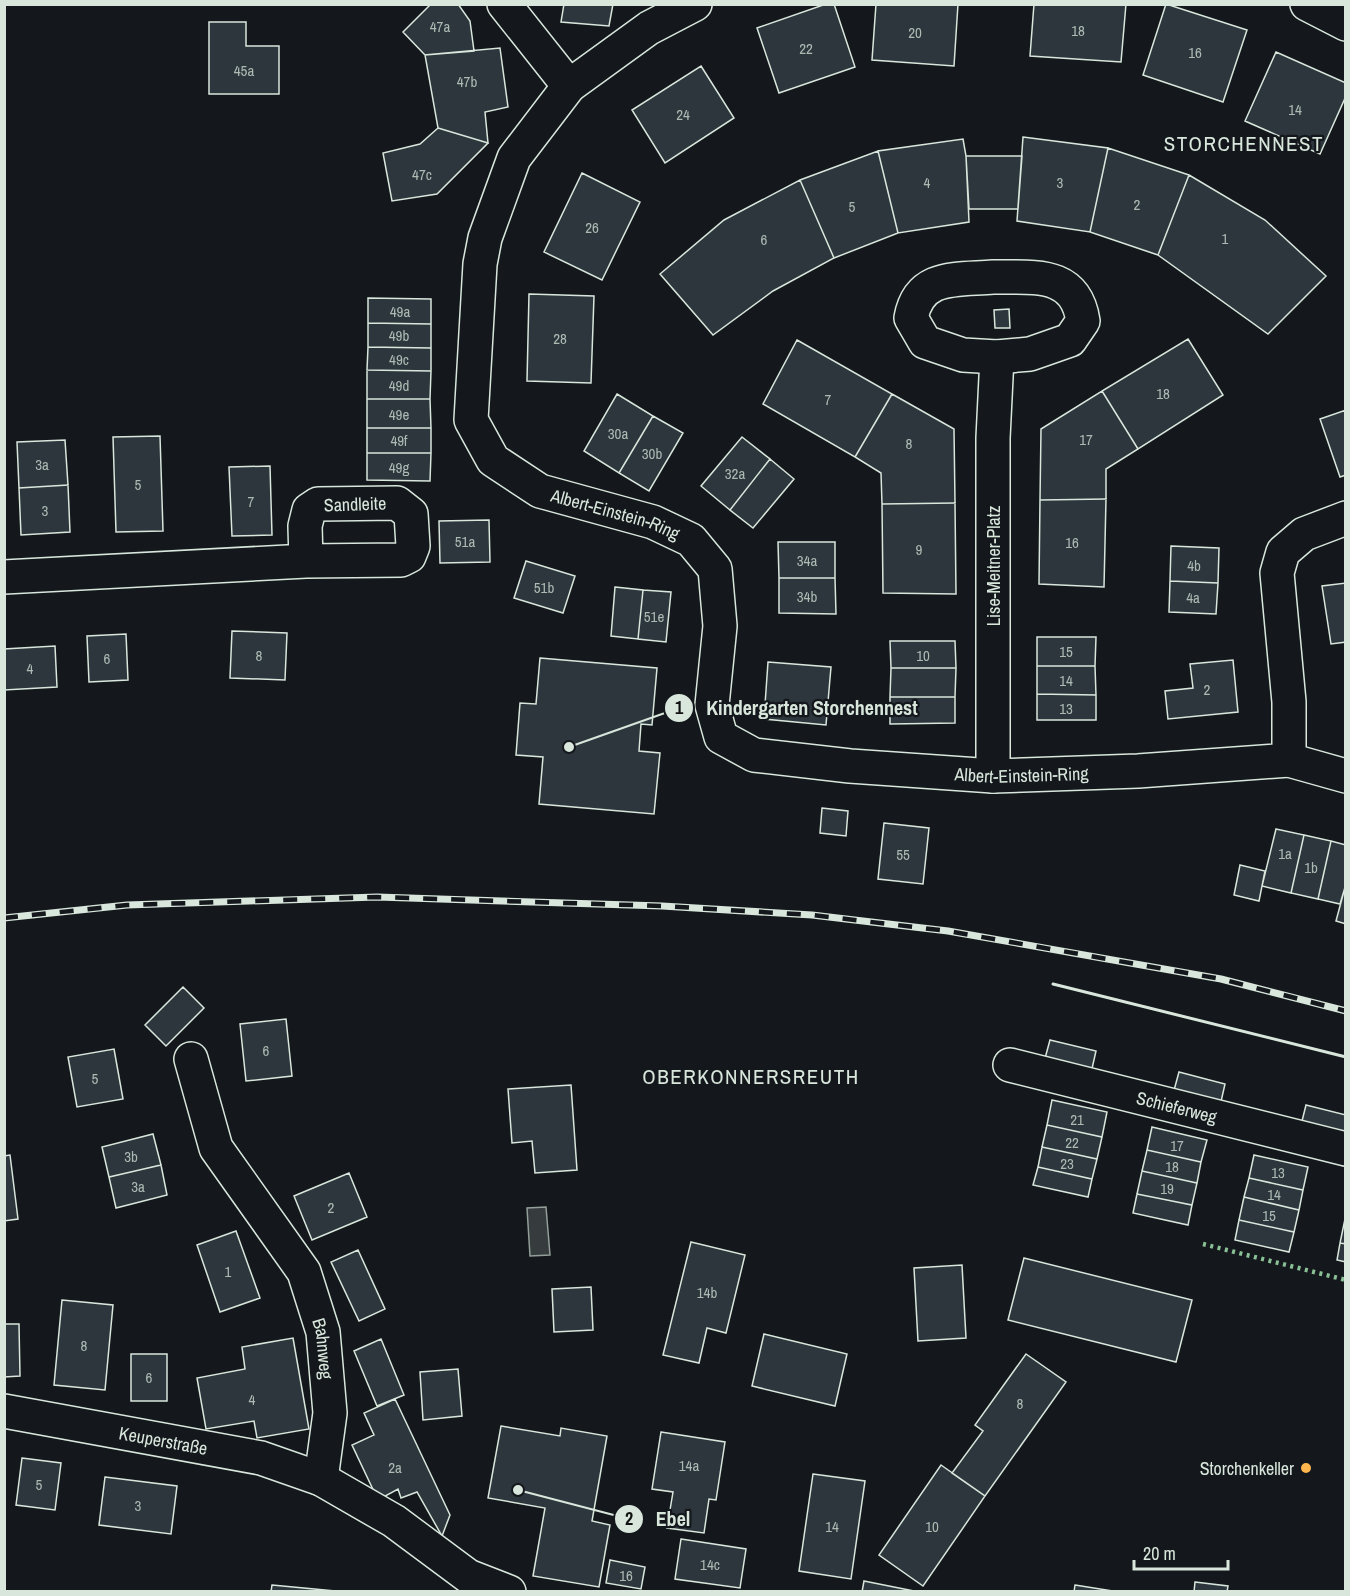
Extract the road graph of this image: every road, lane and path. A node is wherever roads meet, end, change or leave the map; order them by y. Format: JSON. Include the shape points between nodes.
{"nodes":[{"id":1,"x":504,"y":4,"type":"edge"},
{"id":2,"x":695,"y":4,"type":"edge"},
{"id":3,"x":1307,"y":4,"type":"edge"},
{"id":4,"x":1346,"y":24,"type":"edge"},
{"id":5,"x":569,"y":86,"type":"junction"},
{"id":6,"x":997,"y":357,"type":"junction"},
{"id":7,"x":1346,"y":518,"type":"edge"},
{"id":8,"x":306,"y":561,"type":"dead end"},
{"id":9,"x":4,"y":577,"type":"edge"},
{"id":10,"x":1289,"y":760,"type":"junction"},
{"id":11,"x":993,"y":776,"type":"junction"},
{"id":12,"x":1346,"y":776,"type":"edge"},
{"id":13,"x":191,"y":1059,"type":"dead end"},
{"id":14,"x":1011,"y":1065,"type":"dead end"},
{"id":15,"x":1346,"y":1149,"type":"edge"},
{"id":16,"x":4,"y":1412,"type":"edge"},
{"id":17,"x":321,"y":1479,"type":"junction"},
{"id":18,"x":467,"y":1584,"type":"edge"},
{"id":19,"x":509,"y":1592,"type":"edge"}],
"edges":[{"from":1,"to":5,"type":"street"},
{"from":2,"to":5,"type":"street","name":"Albert-Einstein-Ring","via":[[649,28]]},
{"from":3,"to":4,"type":"street"},
{"from":5,"to":11,"type":"street","name":"Albert-Einstein-Ring","via":[[514,158],[484,238],[471,420],[493,460],[540,491],[653,522],[692,540],[716,568],[720,626],[712,705],[721,737],[754,755]]},
{"from":6,"to":6,"type":"street","via":[[1030,354],[1071,340],[1083,321],[1081,306],[1071,292],[1057,280],[1035,278],[972,279],[925,287],[913,304],[910,318],[926,342],[963,355]]},
{"from":6,"to":11,"type":"street","name":"Lise-Meitner-Platz","via":[[993,438]]},
{"from":7,"to":10,"type":"street","via":[[1304,534],[1283,552],[1277,573],[1289,702]]},
{"from":8,"to":9,"type":"street"},
{"from":10,"to":11,"type":"street","name":"Albert-Einstein-Ring"},
{"from":10,"to":12,"type":"street","name":"Albert-Einstein-Ring"},
{"from":13,"to":17,"type":"street","name":"Bahnweg","via":[[216,1148],[304,1272],[323,1332],[330,1413]]},
{"from":14,"to":15,"type":"street","name":"Schieferweg"},
{"from":16,"to":17,"type":"street","name":"Keuperstraße","via":[[261,1458]]},
{"from":17,"to":18,"type":"street","via":[[394,1521]]},
{"from":18,"to":19,"type":"street"}]}
